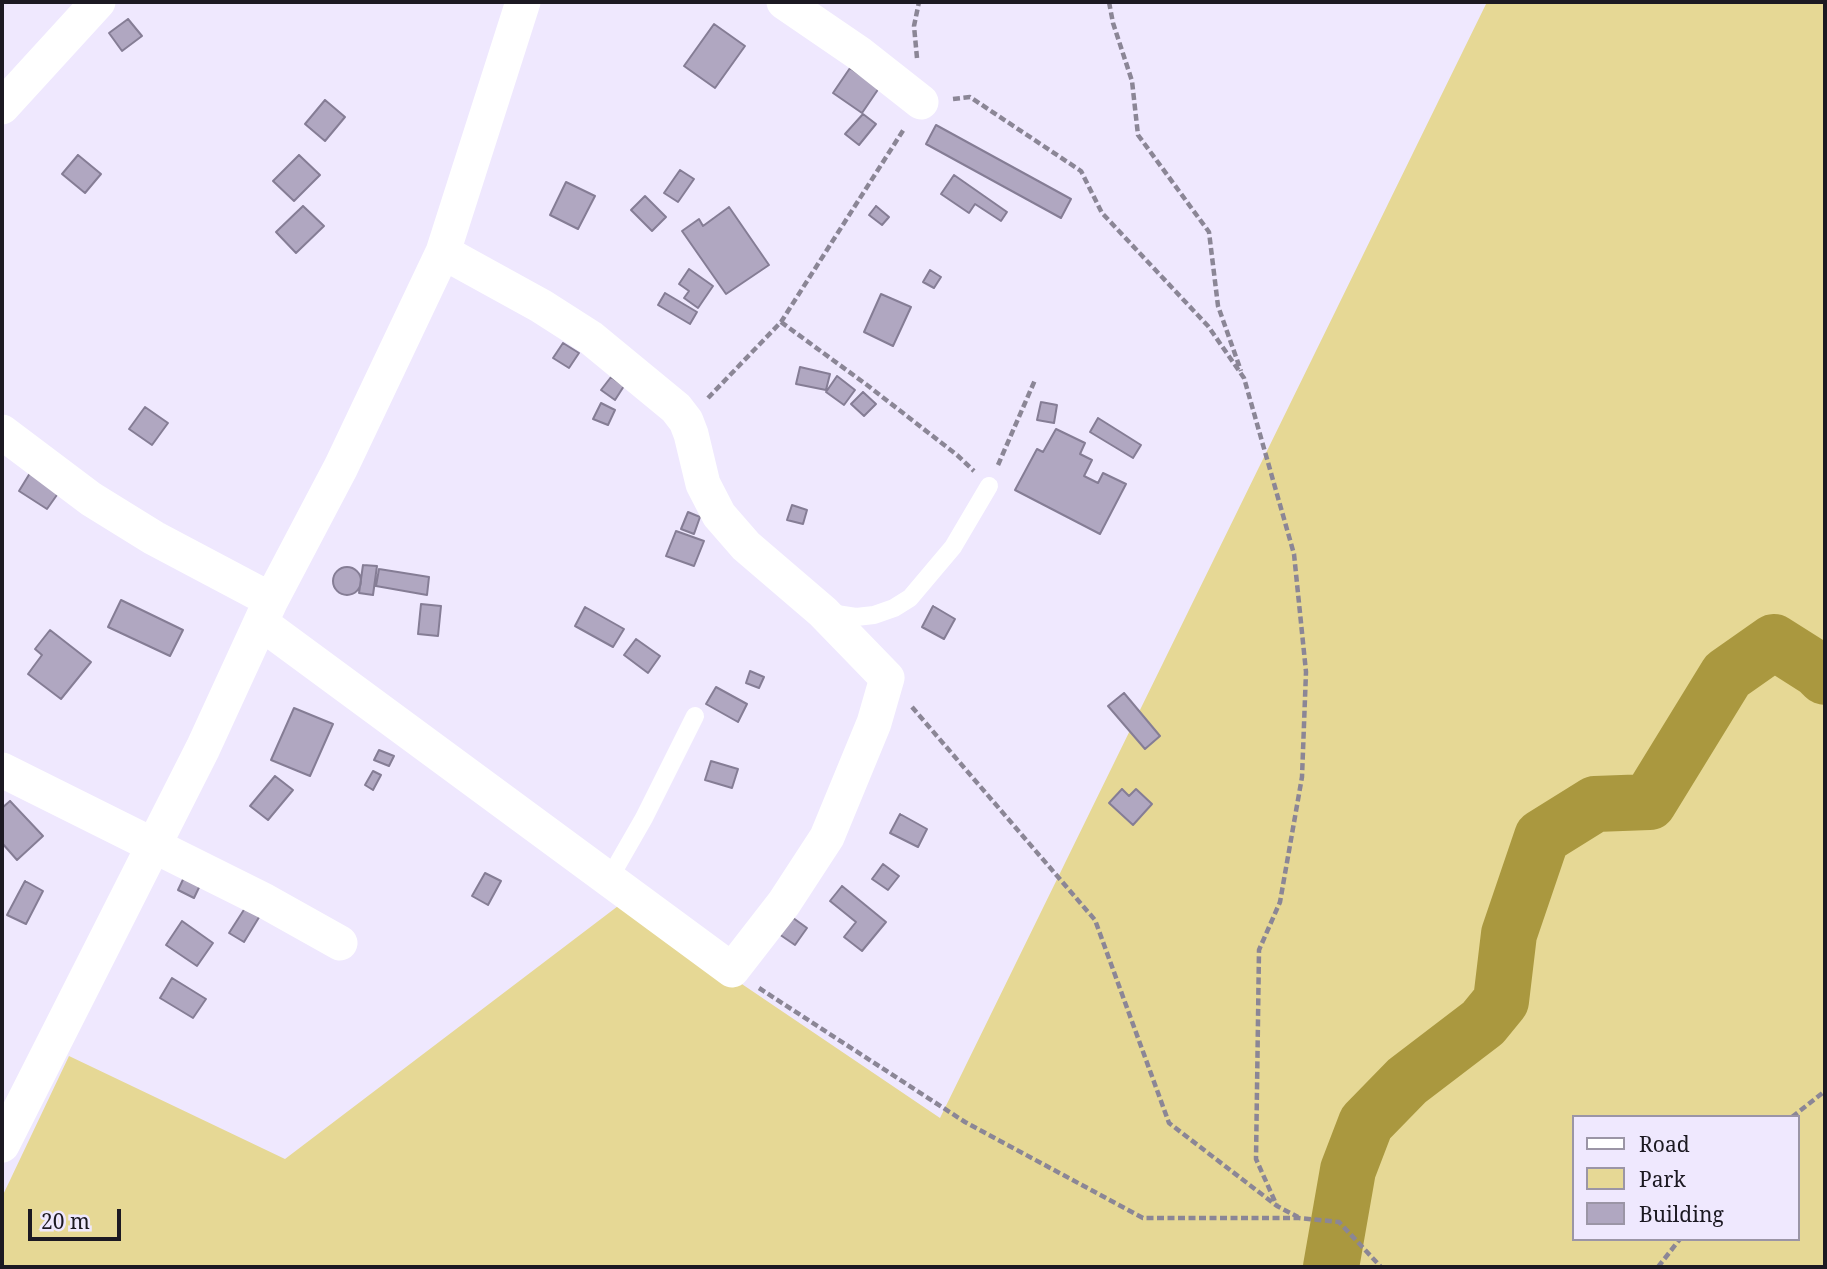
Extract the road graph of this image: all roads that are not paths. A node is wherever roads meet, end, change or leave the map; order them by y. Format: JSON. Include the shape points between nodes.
{"nodes":[{"id":1,"x":98,"y":2,"type":"edge"},
{"id":2,"x":523,"y":2,"type":"edge"},
{"id":3,"x":784,"y":2,"type":"edge"},
{"id":4,"x":921,"y":102,"type":"road end"},
{"id":5,"x":2,"y":107,"type":"edge"},
{"id":6,"x":443,"y":252,"type":"junction"},
{"id":7,"x":2,"y":432,"type":"edge"},
{"id":8,"x":989,"y":486,"type":"road end"},
{"id":9,"x":266,"y":612,"type":"junction"},
{"id":10,"x":823,"y":612,"type":"junction"},
{"id":11,"x":695,"y":716,"type":"dead end"},
{"id":12,"x":2,"y":770,"type":"edge"},
{"id":13,"x":153,"y":844,"type":"junction"},
{"id":14,"x":609,"y":879,"type":"junction"},
{"id":15,"x":340,"y":943,"type":"dead end"},
{"id":16,"x":2,"y":1145,"type":"edge"}],
"edges":[{"from":1,"to":5,"type":"street"},
{"from":2,"to":6,"type":"street"},
{"from":3,"to":4,"type":"street"},
{"from":6,"to":9,"type":"street"},
{"from":6,"to":10,"type":"street","via":[[591,338],[676,408],[686,421],[703,484],[719,515],[746,546]]},
{"from":7,"to":9,"type":"street","via":[[91,499]]},
{"from":8,"to":10,"type":"lane","via":[[953,547],[909,598],[874,615]]},
{"from":9,"to":13,"type":"street"},
{"from":9,"to":14,"type":"street"},
{"from":10,"to":14,"type":"street","via":[[887,678],[874,723],[827,836],[784,903],[732,970]]},
{"from":11,"to":14,"type":"lane"},
{"from":12,"to":13,"type":"street"},
{"from":13,"to":15,"type":"street"},
{"from":13,"to":16,"type":"street"}]}
